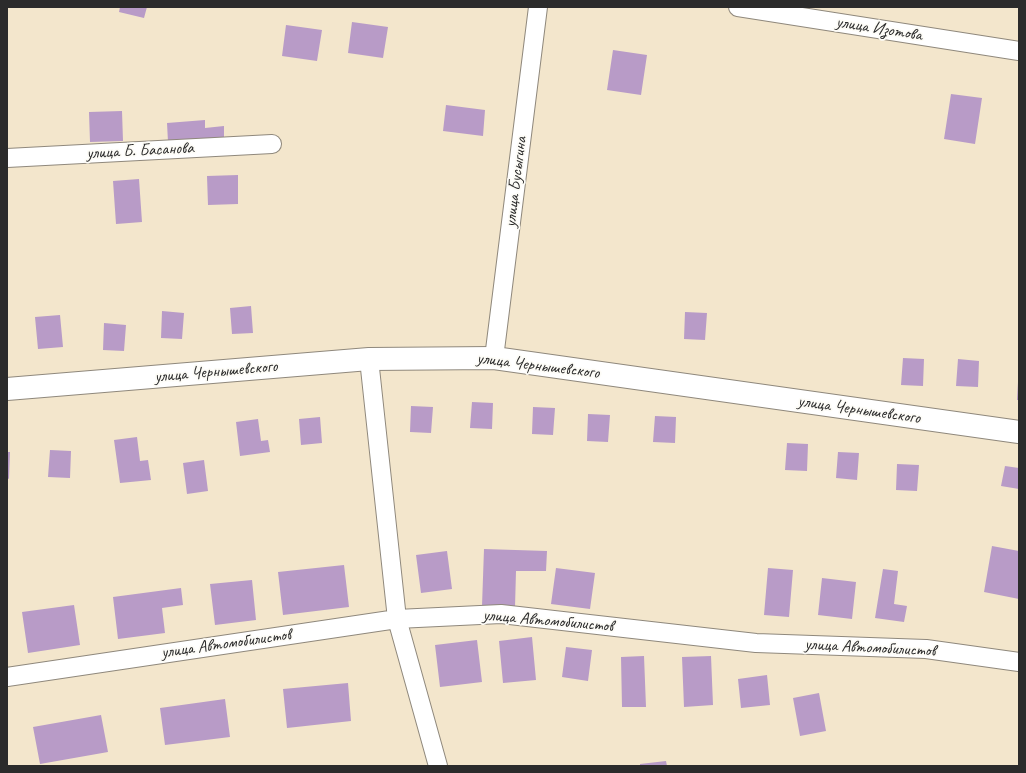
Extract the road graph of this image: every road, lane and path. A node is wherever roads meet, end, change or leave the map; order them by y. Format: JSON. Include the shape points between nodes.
{"nodes":[{"id":1,"x":538,"y":7,"type":"edge"},
{"id":2,"x":738,"y":7,"type":"edge"},
{"id":3,"x":1019,"y":51,"type":"edge"},
{"id":4,"x":272,"y":144,"type":"dead end"},
{"id":5,"x":7,"y":158,"type":"edge"},
{"id":6,"x":494,"y":358,"type":"junction"},
{"id":7,"x":369,"y":359,"type":"junction"},
{"id":8,"x":7,"y":389,"type":"edge"},
{"id":9,"x":1019,"y":432,"type":"edge"},
{"id":10,"x":397,"y":619,"type":"junction"},
{"id":11,"x":1019,"y":662,"type":"edge"},
{"id":12,"x":7,"y":677,"type":"edge"},
{"id":13,"x":438,"y":766,"type":"edge"}],
"edges":[{"from":1,"to":6,"type":"street","name":"улица Бусыгина"},
{"from":2,"to":3,"type":"street","name":"улица Изотова"},
{"from":4,"to":5,"type":"street","name":"улица Б. Басанова"},
{"from":6,"to":7,"type":"street","name":"улица Чернышевского"},
{"from":6,"to":9,"type":"street","name":"улица Чернышевского"},
{"from":7,"to":8,"type":"street","name":"улица Чернышевского"},
{"from":7,"to":10,"type":"street"},
{"from":10,"to":11,"type":"street","name":"улица Автомобилистов","via":[[501,614],[756,643],[926,649]]},
{"from":10,"to":12,"type":"street","name":"улица Автомобилистов"},
{"from":10,"to":13,"type":"street"}]}
